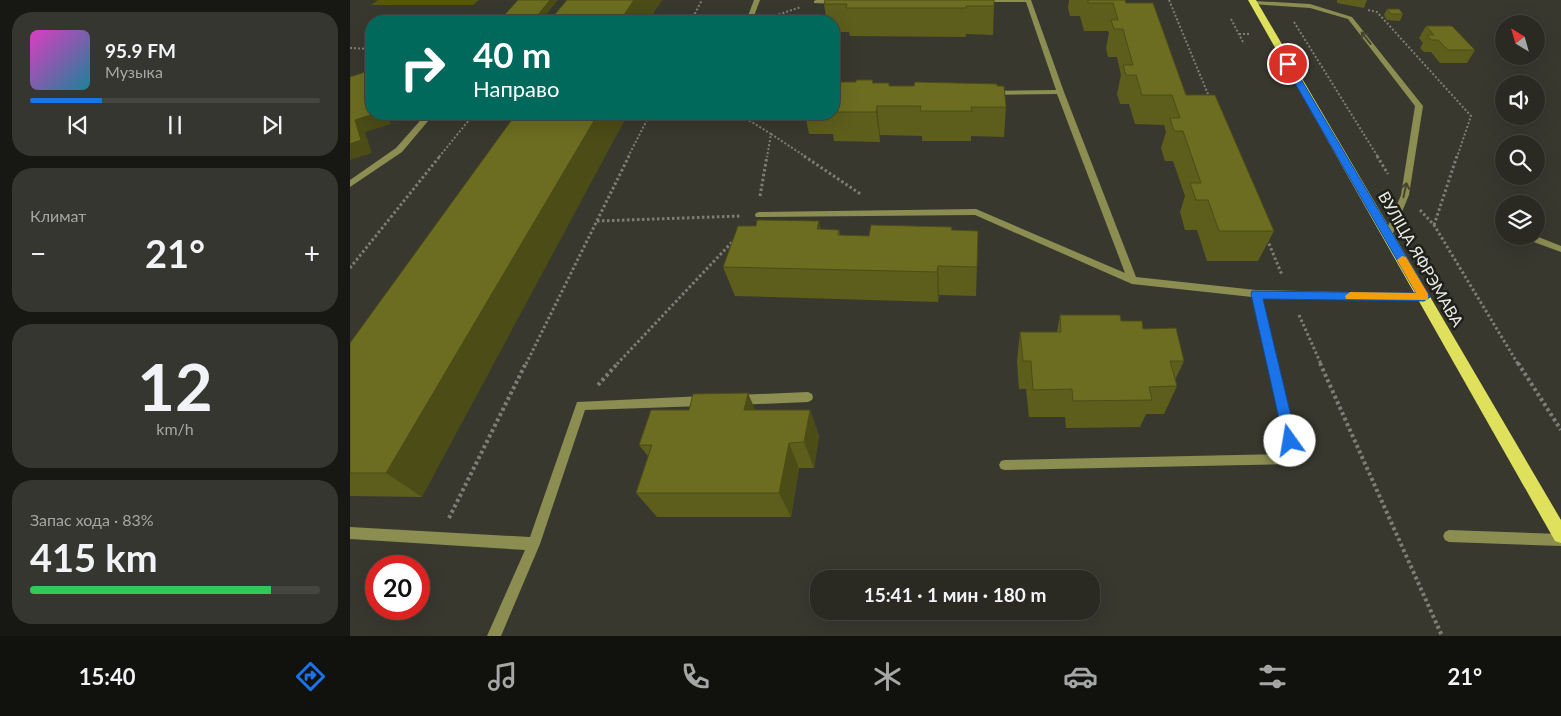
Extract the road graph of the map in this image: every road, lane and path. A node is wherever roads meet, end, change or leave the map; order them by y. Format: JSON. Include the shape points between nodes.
{"nodes":[{"id":1,"x":702,"y":0,"type":"edge"},
{"id":2,"x":757,"y":0,"type":"edge"},
{"id":3,"x":970,"y":0,"type":"edge"},
{"id":4,"x":1028,"y":0,"type":"edge"},
{"id":5,"x":1169,"y":0,"type":"edge"},
{"id":6,"x":1253,"y":1,"type":"edge"},
{"id":7,"x":816,"y":2,"type":"joint"},
{"id":8,"x":845,"y":2,"type":"edge"},
{"id":9,"x":1282,"y":2,"type":"junction"},
{"id":10,"x":694,"y":15,"type":"edge"},
{"id":11,"x":751,"y":15,"type":"edge"},
{"id":12,"x":775,"y":15,"type":"edge"},
{"id":13,"x":1231,"y":18,"type":"dead end"},
{"id":14,"x":1244,"y":44,"type":"dead end"},
{"id":15,"x":350,"y":48,"type":"edge"},
{"id":16,"x":365,"y":49,"type":"edge"},
{"id":17,"x":1060,"y":92,"type":"junction"},
{"id":18,"x":982,"y":93,"type":"edge"},
{"id":19,"x":1212,"y":102,"type":"edge"},
{"id":20,"x":425,"y":120,"type":"edge"},
{"id":21,"x":469,"y":120,"type":"edge"},
{"id":22,"x":647,"y":120,"type":"edge"},
{"id":23,"x":749,"y":120,"type":"edge"},
{"id":24,"x":772,"y":134,"type":"junction"},
{"id":25,"x":350,"y":184,"type":"edge"},
{"id":26,"x":1405,"y":195,"type":"junction"},
{"id":27,"x":889,"y":213,"type":"junction"},
{"id":28,"x":758,"y":215,"type":"junction"},
{"id":29,"x":597,"y":222,"type":"junction"},
{"id":30,"x":1264,"y":231,"type":"edge"},
{"id":31,"x":1388,"y":236,"type":"junction"},
{"id":32,"x":1545,"y":243,"type":"edge"},
{"id":33,"x":1561,"y":249,"type":"edge"},
{"id":34,"x":350,"y":268,"type":"edge"},
{"id":35,"x":1132,"y":280,"type":"junction"},
{"id":36,"x":1256,"y":294,"type":"junction"},
{"id":37,"x":1290,"y":296,"type":"junction"},
{"id":38,"x":1424,"y":297,"type":"junction"},
{"id":39,"x":808,"y":397,"type":"dead end"},
{"id":40,"x":580,"y":405,"type":"junction"},
{"id":41,"x":1561,"y":430,"type":"edge"},
{"id":42,"x":1005,"y":465,"type":"dead end"},
{"id":43,"x":350,"y":533,"type":"edge"},
{"id":44,"x":1561,"y":535,"type":"edge"},
{"id":45,"x":1449,"y":536,"type":"dead end"},
{"id":46,"x":438,"y":539,"type":"junction"},
{"id":47,"x":1561,"y":540,"type":"edge"},
{"id":48,"x":534,"y":544,"type":"junction"},
{"id":49,"x":494,"y":636,"type":"edge"},
{"id":50,"x":1442,"y":636,"type":"edge"}],
"edges":[{"from":1,"to":10,"type":"path"},
{"from":2,"to":11,"type":"lane"},
{"from":3,"to":4,"type":"lane"},
{"from":4,"to":17,"type":"lane"},
{"from":5,"to":19,"type":"path"},
{"from":6,"to":9,"type":"lane"},
{"from":6,"to":31,"type":"main road","name":"ВУЛІЦА ЯФРЭМАВА"},
{"from":7,"to":8,"type":"lane"},
{"from":7,"to":12,"type":"path"},
{"from":9,"to":26,"type":"path","via":[[1390,177]]},
{"from":26,"to":9,"type":"lane","one_way":true,"via":[[1419,106],[1350,18],[1324,8]]},
{"from":13,"to":14,"type":"path"},
{"from":15,"to":16,"type":"path"},
{"from":17,"to":18,"type":"lane"},
{"from":17,"to":35,"type":"lane"},
{"from":20,"to":25,"type":"lane","via":[[399,150]]},
{"from":21,"to":34,"type":"path"},
{"from":22,"to":29,"type":"path"},
{"from":23,"to":24,"type":"path"},
{"from":24,"to":27,"type":"path"},
{"from":24,"to":28,"type":"path"},
{"from":26,"to":31,"type":"lane"},
{"from":26,"to":41,"type":"path","via":[[1434,225]]},
{"from":27,"to":28,"type":"lane"},
{"from":27,"to":35,"type":"lane","via":[[976,212]]},
{"from":28,"to":29,"type":"path"},
{"from":28,"to":40,"type":"path"},
{"from":29,"to":46,"type":"path"},
{"from":30,"to":37,"type":"path"},
{"from":31,"to":38,"type":"main road","name":"ВУЛІЦА ЯФРЭМАВА"},
{"from":32,"to":33,"type":"lane"},
{"from":35,"to":36,"type":"lane"},
{"from":36,"to":37,"type":"lane"},
{"from":36,"to":42,"type":"lane","via":[[1295,459]]},
{"from":37,"to":38,"type":"lane"},
{"from":37,"to":50,"type":"path"},
{"from":38,"to":44,"type":"main road","name":"ВУЛІЦА ЯФРЭМАВА"},
{"from":39,"to":40,"type":"lane"},
{"from":40,"to":48,"type":"lane"},
{"from":43,"to":46,"type":"lane"},
{"from":45,"to":47,"type":"lane"},
{"from":46,"to":48,"type":"lane"},
{"from":48,"to":49,"type":"lane"}]}
